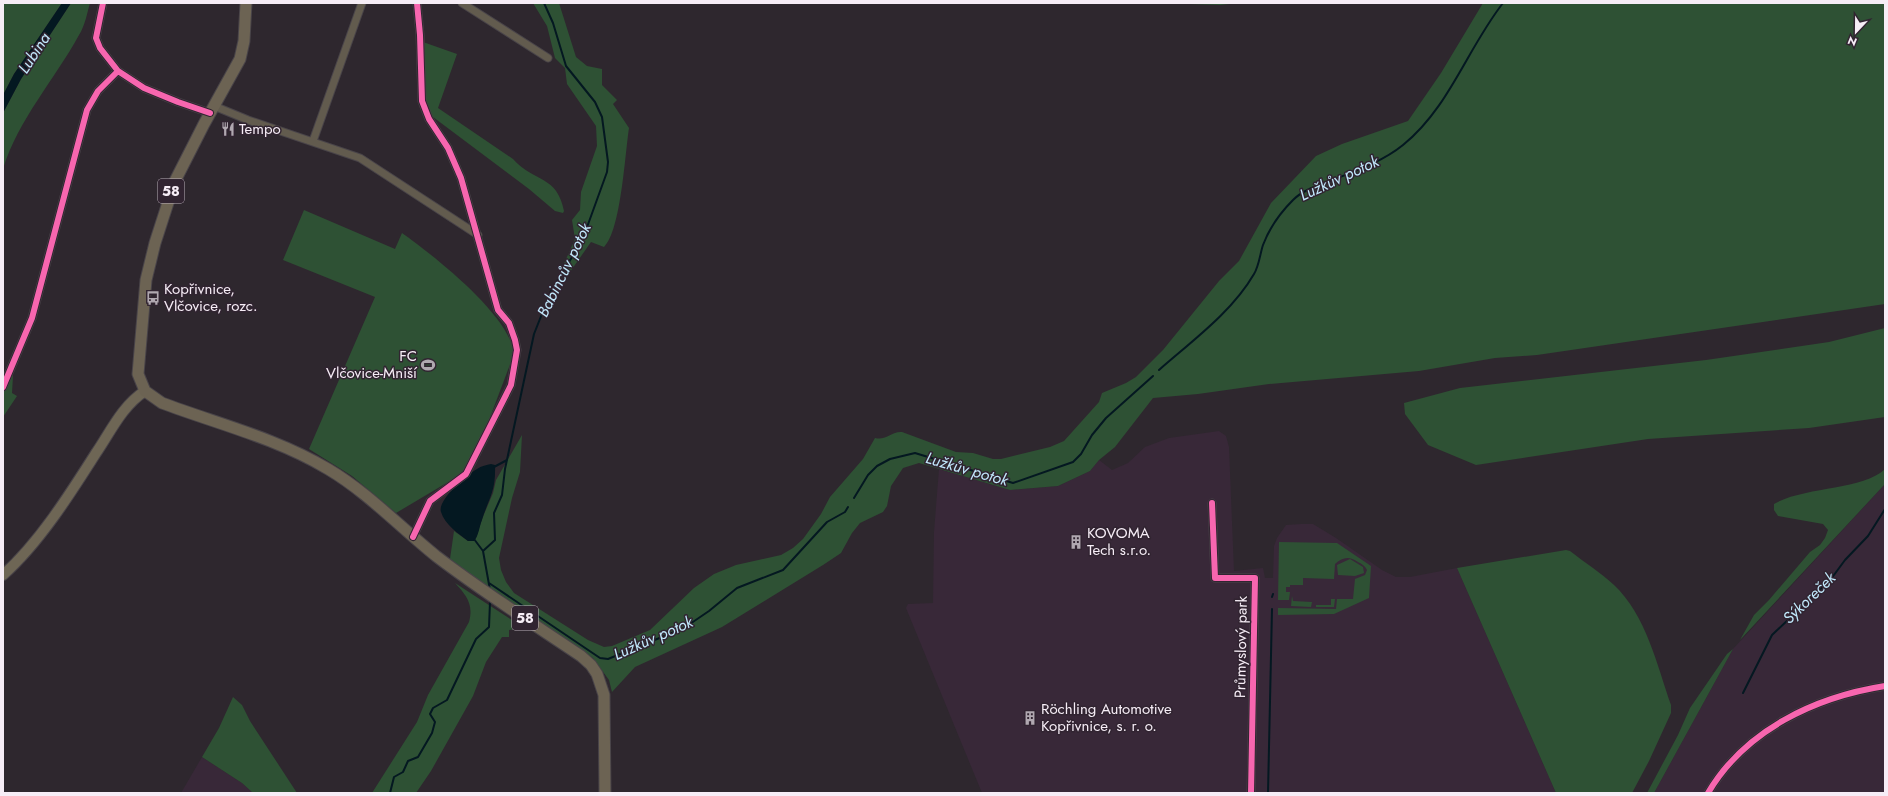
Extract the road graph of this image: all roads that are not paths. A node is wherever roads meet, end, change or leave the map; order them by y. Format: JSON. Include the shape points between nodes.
{"nodes":[{"id":1,"x":103,"y":3,"type":"edge"},
{"id":2,"x":246,"y":3,"type":"edge"},
{"id":3,"x":362,"y":3,"type":"edge"},
{"id":4,"x":417,"y":3,"type":"edge"},
{"id":5,"x":462,"y":3,"type":"edge"},
{"id":6,"x":548,"y":58,"type":"dead end"},
{"id":7,"x":118,"y":70,"type":"junction"},
{"id":8,"x":212,"y":109,"type":"junction"},
{"id":9,"x":313,"y":141,"type":"junction"},
{"id":10,"x":478,"y":235,"type":"junction"},
{"id":11,"x":3,"y":387,"type":"edge"},
{"id":12,"x":145,"y":391,"type":"junction"},
{"id":13,"x":1212,"y":503,"type":"dead end"},
{"id":14,"x":413,"y":537,"type":"junction"},
{"id":15,"x":3,"y":575,"type":"edge"},
{"id":16,"x":1885,"y":686,"type":"edge"},
{"id":17,"x":1246,"y":706,"type":"dead end"},
{"id":18,"x":1252,"y":713,"type":"junction"},
{"id":19,"x":605,"y":793,"type":"edge"},
{"id":20,"x":1251,"y":793,"type":"edge"},
{"id":21,"x":1708,"y":793,"type":"edge"}],
"edges":[{"from":1,"to":7,"type":"street","via":[[96,38]]},
{"from":2,"to":8,"type":"main road","number":"58","via":[[244,41],[240,59]]},
{"from":3,"to":9,"type":"street"},
{"from":4,"to":10,"type":"street","via":[[422,100],[426,113],[452,156]]},
{"from":5,"to":6,"type":"street"},
{"from":7,"to":8,"type":"street","via":[[144,88],[178,102]]},
{"from":7,"to":11,"type":"street","via":[[98,91],[87,110],[32,318]]},
{"from":8,"to":9,"type":"street"},
{"from":8,"to":12,"type":"main road","number":"58","via":[[175,181],[155,243],[144,297],[138,369],[139,380]]},
{"from":9,"to":10,"type":"street","via":[[365,160]]},
{"from":10,"to":14,"type":"street","via":[[498,310],[509,323],[515,340],[517,350],[513,377],[466,474],[430,501]]},
{"from":12,"to":14,"type":"main road","number":"58","via":[[162,403],[286,446],[329,469]]},
{"from":12,"to":15,"type":"main road","via":[[128,404],[68,497]]},
{"from":13,"to":18,"type":"street","name":"Průmyslový park","via":[[1215,578],[1256,578]]},
{"from":14,"to":19,"type":"main road","number":"58","via":[[462,575],[591,665],[599,678],[604,695]]},
{"from":16,"to":21,"type":"street","via":[[1847,694],[1794,714],[1748,745],[1730,763]]},
{"from":17,"to":18,"type":"street","name":"Průmyslový park"},
{"from":18,"to":20,"type":"street","name":"Průmyslový park"}]}
